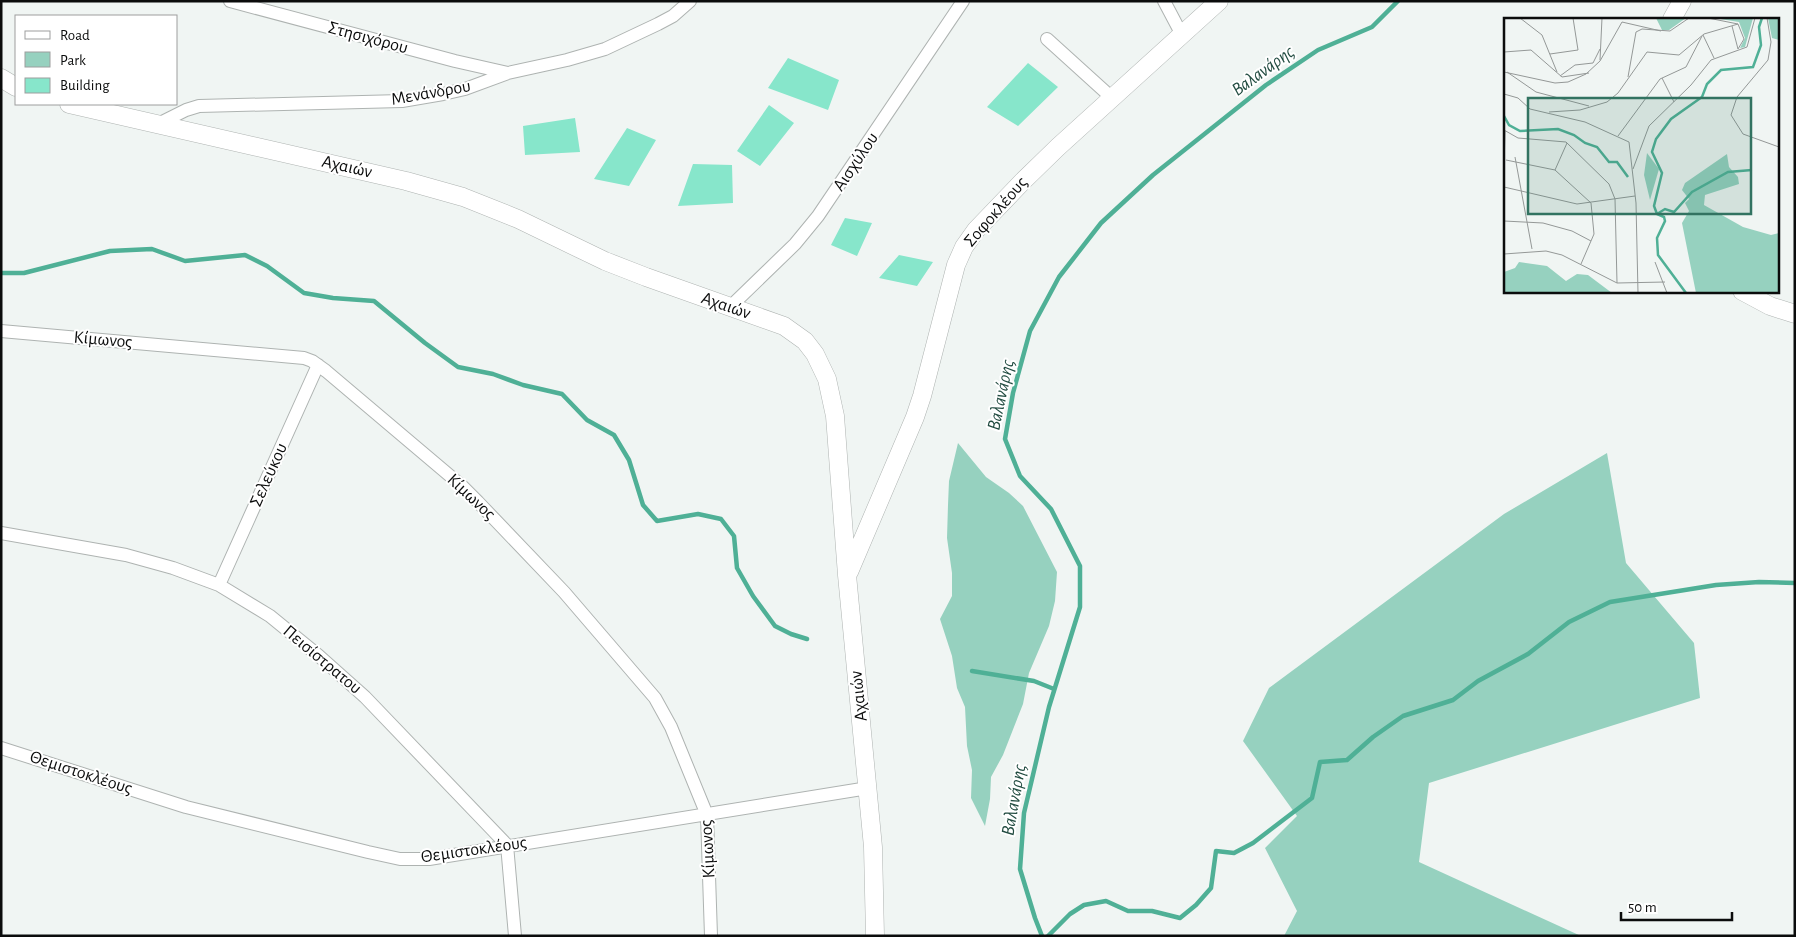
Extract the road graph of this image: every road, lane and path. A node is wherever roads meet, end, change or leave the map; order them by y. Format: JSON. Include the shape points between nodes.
{"nodes":[{"id":1,"x":230,"y":1,"type":"edge"},
{"id":2,"x":690,"y":1,"type":"edge"},
{"id":3,"x":963,"y":1,"type":"edge"},
{"id":4,"x":1164,"y":1,"type":"edge"},
{"id":5,"x":1219,"y":1,"type":"edge"},
{"id":6,"x":1682,"y":1,"type":"edge"},
{"id":7,"x":1673,"y":18,"type":"edge"},
{"id":8,"x":1182,"y":35,"type":"junction"},
{"id":9,"x":1047,"y":39,"type":"dead end"},
{"id":10,"x":508,"y":73,"type":"junction"},
{"id":11,"x":1,"y":78,"type":"edge"},
{"id":12,"x":15,"y":86,"type":"edge"},
{"id":13,"x":1111,"y":97,"type":"junction"},
{"id":14,"x":73,"y":105,"type":"edge"},
{"id":15,"x":158,"y":124,"type":"junction"},
{"id":16,"x":1744,"y":292,"type":"edge"},
{"id":17,"x":730,"y":307,"type":"junction"},
{"id":18,"x":1795,"y":314,"type":"edge"},
{"id":19,"x":1,"y":332,"type":"edge"},
{"id":20,"x":318,"y":365,"type":"junction"},
{"id":21,"x":1,"y":533,"type":"edge"},
{"id":22,"x":847,"y":575,"type":"junction"},
{"id":23,"x":219,"y":584,"type":"junction"},
{"id":24,"x":1,"y":748,"type":"edge"},
{"id":25,"x":868,"y":788,"type":"junction"},
{"id":26,"x":707,"y":815,"type":"junction"},
{"id":27,"x":507,"y":845,"type":"junction"},
{"id":28,"x":515,"y":936,"type":"edge"},
{"id":29,"x":711,"y":936,"type":"edge"},
{"id":30,"x":875,"y":936,"type":"edge"}],
"edges":[{"from":1,"to":10,"type":"street","name":"Στησιχόρου"},
{"from":2,"to":10,"type":"street","name":"Μενάνδρου","via":[[673,16],[605,49]]},
{"from":3,"to":17,"type":"street","name":"Αισχύλου","via":[[818,216],[799,240]]},
{"from":4,"to":8,"type":"street"},
{"from":5,"to":8,"type":"main road","name":"Σοφοκλέους"},
{"from":6,"to":7,"type":"main road"},
{"from":8,"to":13,"type":"main road","name":"Σοφοκλέους"},
{"from":9,"to":13,"type":"street"},
{"from":10,"to":15,"type":"street","name":"Μενάνδρου","via":[[466,89],[423,98],[199,106]]},
{"from":11,"to":12,"type":"main road"},
{"from":13,"to":22,"type":"main road","name":"Σοφοκλέους","via":[[986,218],[964,247],[953,275],[915,417]]},
{"from":14,"to":15,"type":"main road","name":"Αχαιών"},
{"from":15,"to":17,"type":"main road","name":"Αχαιών","via":[[463,197],[646,277]]},
{"from":16,"to":18,"type":"main road"},
{"from":17,"to":22,"type":"main road","name":"Αχαιών","via":[[791,331],[810,346],[820,362],[830,387],[835,416]]},
{"from":19,"to":20,"type":"street","name":"Κίμωνος","via":[[296,356]]},
{"from":20,"to":23,"type":"street","name":"Σελεύκου"},
{"from":20,"to":26,"type":"street","name":"Κίμωνος","via":[[473,496],[564,592],[663,710]]},
{"from":21,"to":23,"type":"street","name":"Πεισίστρατου","via":[[126,556]]},
{"from":22,"to":25,"type":"main road","name":"Αχαιών"},
{"from":23,"to":27,"type":"street","name":"Πεισίστρατου","via":[[270,616],[365,697]]},
{"from":24,"to":27,"type":"street","name":"Θεμιστοκλέους","via":[[186,807],[400,859],[429,859]]},
{"from":25,"to":26,"type":"street","name":"Θεμιστοκλέους"},
{"from":25,"to":30,"type":"main road","name":"Αχαιών"},
{"from":26,"to":27,"type":"street","name":"Θεμιστοκλέους"},
{"from":26,"to":29,"type":"street","name":"Κίμωνος"},
{"from":27,"to":28,"type":"street"}]}
